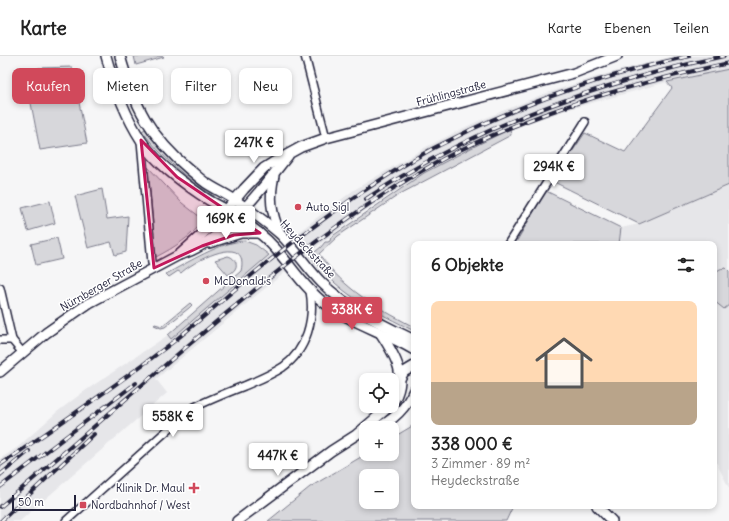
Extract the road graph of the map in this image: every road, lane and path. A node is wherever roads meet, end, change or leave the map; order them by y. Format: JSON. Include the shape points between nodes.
{"nodes":[{"id":1,"x":106,"y":56,"type":"edge"},
{"id":2,"x":120,"y":56,"type":"edge"},
{"id":3,"x":305,"y":56,"type":"edge"},
{"id":4,"x":617,"y":56,"type":"edge"},
{"id":5,"x":585,"y":122,"type":"dead end"},
{"id":6,"x":326,"y":138,"type":"junction"},
{"id":7,"x":141,"y":140,"type":"junction"},
{"id":8,"x":292,"y":152,"type":"junction"},
{"id":9,"x":275,"y":172,"type":"junction"},
{"id":10,"x":235,"y":200,"type":"junction"},
{"id":11,"x":245,"y":208,"type":"junction"},
{"id":12,"x":227,"y":210,"type":"junction"},
{"id":13,"x":236,"y":217,"type":"junction"},
{"id":14,"x":260,"y":234,"type":"junction"},
{"id":15,"x":280,"y":234,"type":"junction"},
{"id":16,"x":510,"y":241,"type":"edge"},
{"id":17,"x":202,"y":246,"type":"junction"},
{"id":18,"x":179,"y":255,"type":"junction"},
{"id":19,"x":154,"y":268,"type":"junction"},
{"id":20,"x":0,"y":288,"type":"edge"},
{"id":21,"x":310,"y":290,"type":"junction"},
{"id":22,"x":380,"y":333,"type":"junction"},
{"id":23,"x":0,"y":340,"type":"edge"},
{"id":24,"x":12,"y":340,"type":"junction"},
{"id":25,"x":411,"y":347,"type":"edge"},
{"id":26,"x":411,"y":348,"type":"edge"},
{"id":27,"x":22,"y":352,"type":"junction"},
{"id":28,"x":411,"y":368,"type":"edge"},
{"id":29,"x":0,"y":372,"type":"edge"},
{"id":30,"x":401,"y":378,"type":"junction"},
{"id":31,"x":399,"y":389,"type":"edge"},
{"id":32,"x":411,"y":401,"type":"edge"},
{"id":33,"x":382,"y":413,"type":"edge"},
{"id":34,"x":386,"y":421,"type":"edge"},
{"id":35,"x":359,"y":434,"type":"edge"},
{"id":36,"x":356,"y":435,"type":"junction"},
{"id":37,"x":600,"y":509,"type":"edge"},
{"id":38,"x":66,"y":521,"type":"edge"},
{"id":39,"x":237,"y":521,"type":"edge"},
{"id":40,"x":612,"y":521,"type":"edge"}],
"edges":[{"from":1,"to":7,"type":"main road","via":[[120,100]]},
{"from":2,"to":10,"type":"main road","name":"Heydeckstraße","via":[[128,85],[139,110],[158,139],[205,183]]},
{"from":3,"to":6,"type":"street"},
{"from":4,"to":6,"type":"main road","name":"Frühlingstraße","via":[[574,73]]},
{"from":5,"to":16,"type":"street"},
{"from":6,"to":8,"type":"main road","name":"Frühlingstraße","via":[[311,142]]},
{"from":7,"to":12,"type":"main road","via":[[177,177]]},
{"from":7,"to":19,"type":"street"},
{"from":8,"to":9,"type":"main road","name":"Frühlingstraße"},
{"from":8,"to":10,"type":"main road","name":"Frühlingstraße","via":[[264,168]]},
{"from":9,"to":11,"type":"main road","name":"Frühlingstraße"},
{"from":9,"to":15,"type":"main road","via":[[271,201],[273,218]]},
{"from":10,"to":11,"type":"main road","name":"Heydeckstraße"},
{"from":10,"to":12,"type":"main road","name":"Frühlingstraße"},
{"from":11,"to":13,"type":"main road","name":"Frühlingstraße"},
{"from":11,"to":15,"type":"main road","name":"Heydeckstraße"},
{"from":12,"to":13,"type":"main road"},
{"from":12,"to":18,"type":"main road","name":"Nürnberger Straße"},
{"from":13,"to":14,"type":"main road"},
{"from":13,"to":17,"type":"main road","name":"Nürnberger Straße"},
{"from":14,"to":17,"type":"main road","via":[[241,233]]},
{"from":14,"to":21,"type":"main road"},
{"from":15,"to":25,"type":"main road","name":"Heydeckstraße","via":[[323,284],[359,312],[395,331]]},
{"from":17,"to":18,"type":"main road","name":"Nürnberger Straße"},
{"from":18,"to":19,"type":"main road","name":"Nürnberger Straße"},
{"from":19,"to":27,"type":"main road","name":"Nürnberger Straße","via":[[89,303]]},
{"from":20,"to":24,"type":"street"},
{"from":21,"to":22,"type":"main road","via":[[333,309]]},
{"from":21,"to":38,"type":"street","via":[[312,316],[307,336],[285,366],[264,378],[191,409]]},
{"from":22,"to":26,"type":"main road"},
{"from":22,"to":30,"type":"main road","via":[[396,361]]},
{"from":23,"to":24,"type":"street"},
{"from":24,"to":27,"type":"street"},
{"from":27,"to":29,"type":"main road","name":"Nürnberger Straße"},
{"from":28,"to":30,"type":"main road","via":[[404,372]]},
{"from":30,"to":31,"type":"main road"},
{"from":32,"to":34,"type":"main road"},
{"from":33,"to":36,"type":"main road"},
{"from":35,"to":36,"type":"main road"},
{"from":36,"to":39,"type":"main road"},
{"from":37,"to":40,"type":"main road"}]}
